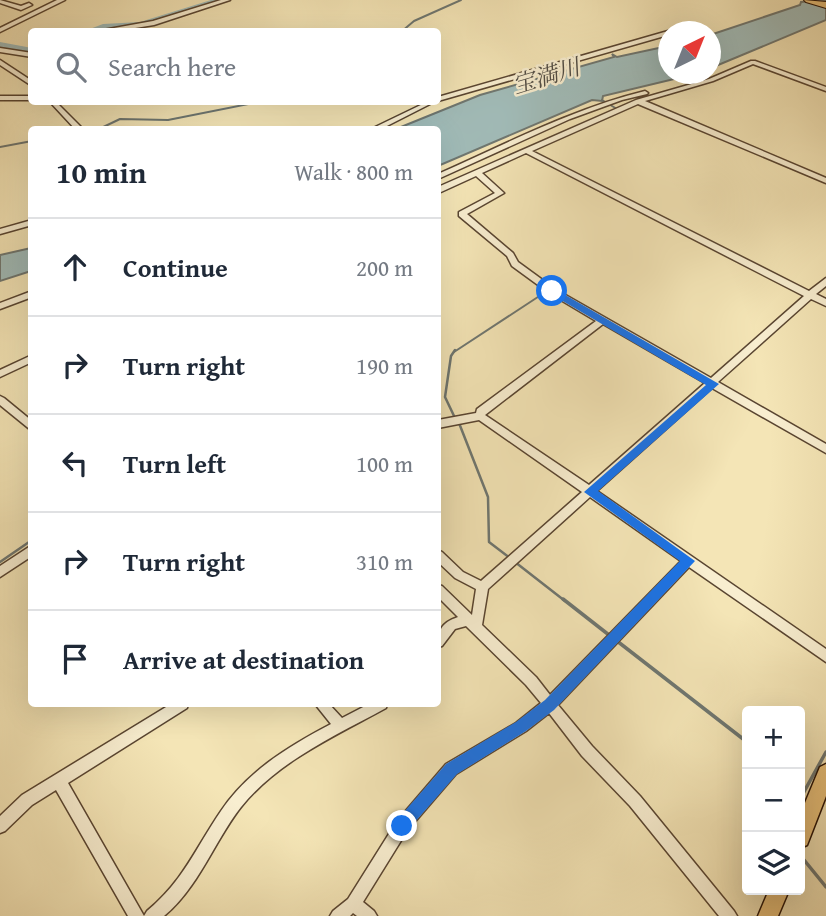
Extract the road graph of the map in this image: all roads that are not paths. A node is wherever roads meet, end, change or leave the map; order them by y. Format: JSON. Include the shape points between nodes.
{"nodes":[{"id":1,"x":62,"y":0,"type":"edge"},
{"id":2,"x":227,"y":0,"type":"edge"},
{"id":3,"x":808,"y":0,"type":"edge"},
{"id":4,"x":0,"y":1,"type":"edge"},
{"id":5,"x":29,"y":5,"type":"dead end"},
{"id":6,"x":826,"y":5,"type":"edge"},
{"id":7,"x":124,"y":28,"type":"edge"},
{"id":8,"x":0,"y":30,"type":"edge"},
{"id":9,"x":658,"y":36,"type":"edge"},
{"id":10,"x":0,"y":50,"type":"edge"},
{"id":11,"x":28,"y":54,"type":"edge"},
{"id":12,"x":0,"y":62,"type":"edge"},
{"id":13,"x":28,"y":81,"type":"edge"},
{"id":14,"x":693,"y":85,"type":"junction"},
{"id":15,"x":826,"y":89,"type":"edge"},
{"id":16,"x":0,"y":97,"type":"edge"},
{"id":17,"x":14,"y":98,"type":"junction"},
{"id":18,"x":28,"y":98,"type":"edge"},
{"id":19,"x":441,"y":98,"type":"edge"},
{"id":20,"x":638,"y":101,"type":"junction"},
{"id":21,"x":0,"y":105,"type":"edge"},
{"id":22,"x":56,"y":105,"type":"edge"},
{"id":23,"x":425,"y":105,"type":"edge"},
{"id":24,"x":79,"y":126,"type":"edge"},
{"id":25,"x":380,"y":126,"type":"edge"},
{"id":26,"x":527,"y":151,"type":"junction"},
{"id":27,"x":477,"y":173,"type":"junction"},
{"id":28,"x":441,"y":176,"type":"edge"},
{"id":29,"x":826,"y":181,"type":"edge"},
{"id":30,"x":441,"y":189,"type":"edge"},
{"id":31,"x":28,"y":223,"type":"edge"},
{"id":32,"x":0,"y":232,"type":"edge"},
{"id":33,"x":826,"y":281,"type":"edge"},
{"id":34,"x":810,"y":295,"type":"junction"},
{"id":35,"x":28,"y":296,"type":"edge"},
{"id":36,"x":826,"y":303,"type":"edge"},
{"id":37,"x":0,"y":306,"type":"edge"},
{"id":38,"x":603,"y":320,"type":"junction"},
{"id":39,"x":28,"y":360,"type":"edge"},
{"id":40,"x":0,"y":374,"type":"edge"},
{"id":41,"x":713,"y":384,"type":"junction"},
{"id":42,"x":0,"y":400,"type":"edge"},
{"id":43,"x":480,"y":416,"type":"junction"},
{"id":44,"x":441,"y":423,"type":"edge"},
{"id":45,"x":28,"y":424,"type":"edge"},
{"id":46,"x":826,"y":449,"type":"edge"},
{"id":47,"x":589,"y":492,"type":"junction"},
{"id":48,"x":28,"y":553,"type":"edge"},
{"id":49,"x":441,"y":558,"type":"edge"},
{"id":50,"x":689,"y":561,"type":"junction"},
{"id":51,"x":0,"y":572,"type":"edge"},
{"id":52,"x":481,"y":587,"type":"junction"},
{"id":53,"x":441,"y":593,"type":"edge"},
{"id":54,"x":472,"y":624,"type":"junction"},
{"id":55,"x":441,"y":638,"type":"edge"},
{"id":56,"x":826,"y":656,"type":"edge"},
{"id":57,"x":550,"y":705,"type":"junction"},
{"id":58,"x":177,"y":707,"type":"edge"},
{"id":59,"x":324,"y":707,"type":"edge"},
{"id":60,"x":376,"y":707,"type":"edge"},
{"id":61,"x":341,"y":726,"type":"junction"},
{"id":62,"x":826,"y":773,"type":"edge"},
{"id":63,"x":59,"y":781,"type":"junction"},
{"id":64,"x":0,"y":826,"type":"edge"},
{"id":65,"x":802,"y":832,"type":"edge"},
{"id":66,"x":777,"y":895,"type":"edge"},
{"id":67,"x":353,"y":904,"type":"junction"},
{"id":68,"x":136,"y":916,"type":"edge"},
{"id":69,"x":152,"y":916,"type":"edge"},
{"id":70,"x":338,"y":916,"type":"edge"},
{"id":71,"x":369,"y":916,"type":"edge"},
{"id":72,"x":729,"y":916,"type":"edge"},
{"id":73,"x":768,"y":916,"type":"edge"}],
"edges":[{"from":1,"to":8,"type":"street"},
{"from":2,"to":7,"type":"street"},
{"from":3,"to":6,"type":"highway"},
{"from":4,"to":5,"type":"street","via":[[21,8]]},
{"from":9,"to":19,"type":"street"},
{"from":10,"to":11,"type":"street"},
{"from":12,"to":13,"type":"street"},
{"from":14,"to":15,"type":"street","via":[[753,62]]},
{"from":14,"to":20,"type":"street"},
{"from":14,"to":28,"type":"street","via":[[621,98]]},
{"from":16,"to":17,"type":"street"},
{"from":17,"to":18,"type":"street"},
{"from":17,"to":21,"type":"street"},
{"from":20,"to":26,"type":"street"},
{"from":20,"to":29,"type":"street"},
{"from":22,"to":24,"type":"street"},
{"from":23,"to":25,"type":"street"},
{"from":26,"to":27,"type":"street"},
{"from":26,"to":34,"type":"street"},
{"from":27,"to":30,"type":"street"},
{"from":27,"to":38,"type":"street","via":[[500,193],[461,214],[510,255],[514,264]]},
{"from":31,"to":32,"type":"street"},
{"from":33,"to":34,"type":"street"},
{"from":34,"to":36,"type":"street"},
{"from":34,"to":41,"type":"street"},
{"from":35,"to":37,"type":"street"},
{"from":38,"to":41,"type":"street"},
{"from":38,"to":43,"type":"street"},
{"from":39,"to":40,"type":"street"},
{"from":41,"to":46,"type":"street"},
{"from":41,"to":47,"type":"street"},
{"from":42,"to":45,"type":"street"},
{"from":43,"to":44,"type":"street"},
{"from":43,"to":47,"type":"street"},
{"from":47,"to":50,"type":"street"},
{"from":47,"to":52,"type":"street"},
{"from":48,"to":51,"type":"street"},
{"from":49,"to":52,"type":"street"},
{"from":50,"to":56,"type":"street"},
{"from":50,"to":57,"type":"street"},
{"from":52,"to":54,"type":"street"},
{"from":53,"to":54,"type":"street"},
{"from":54,"to":55,"type":"street","via":[[451,625]]},
{"from":54,"to":57,"type":"street"},
{"from":57,"to":67,"type":"street","via":[[452,769],[392,839]]},
{"from":57,"to":72,"type":"street"},
{"from":58,"to":63,"type":"street"},
{"from":59,"to":61,"type":"street"},
{"from":60,"to":61,"type":"street"},
{"from":61,"to":69,"type":"street","via":[[296,752],[246,790],[172,902]]},
{"from":62,"to":65,"type":"main road"},
{"from":63,"to":64,"type":"street","via":[[27,800]]},
{"from":63,"to":68,"type":"street"},
{"from":66,"to":73,"type":"main road"},
{"from":67,"to":70,"type":"street"},
{"from":67,"to":71,"type":"street"}]}
